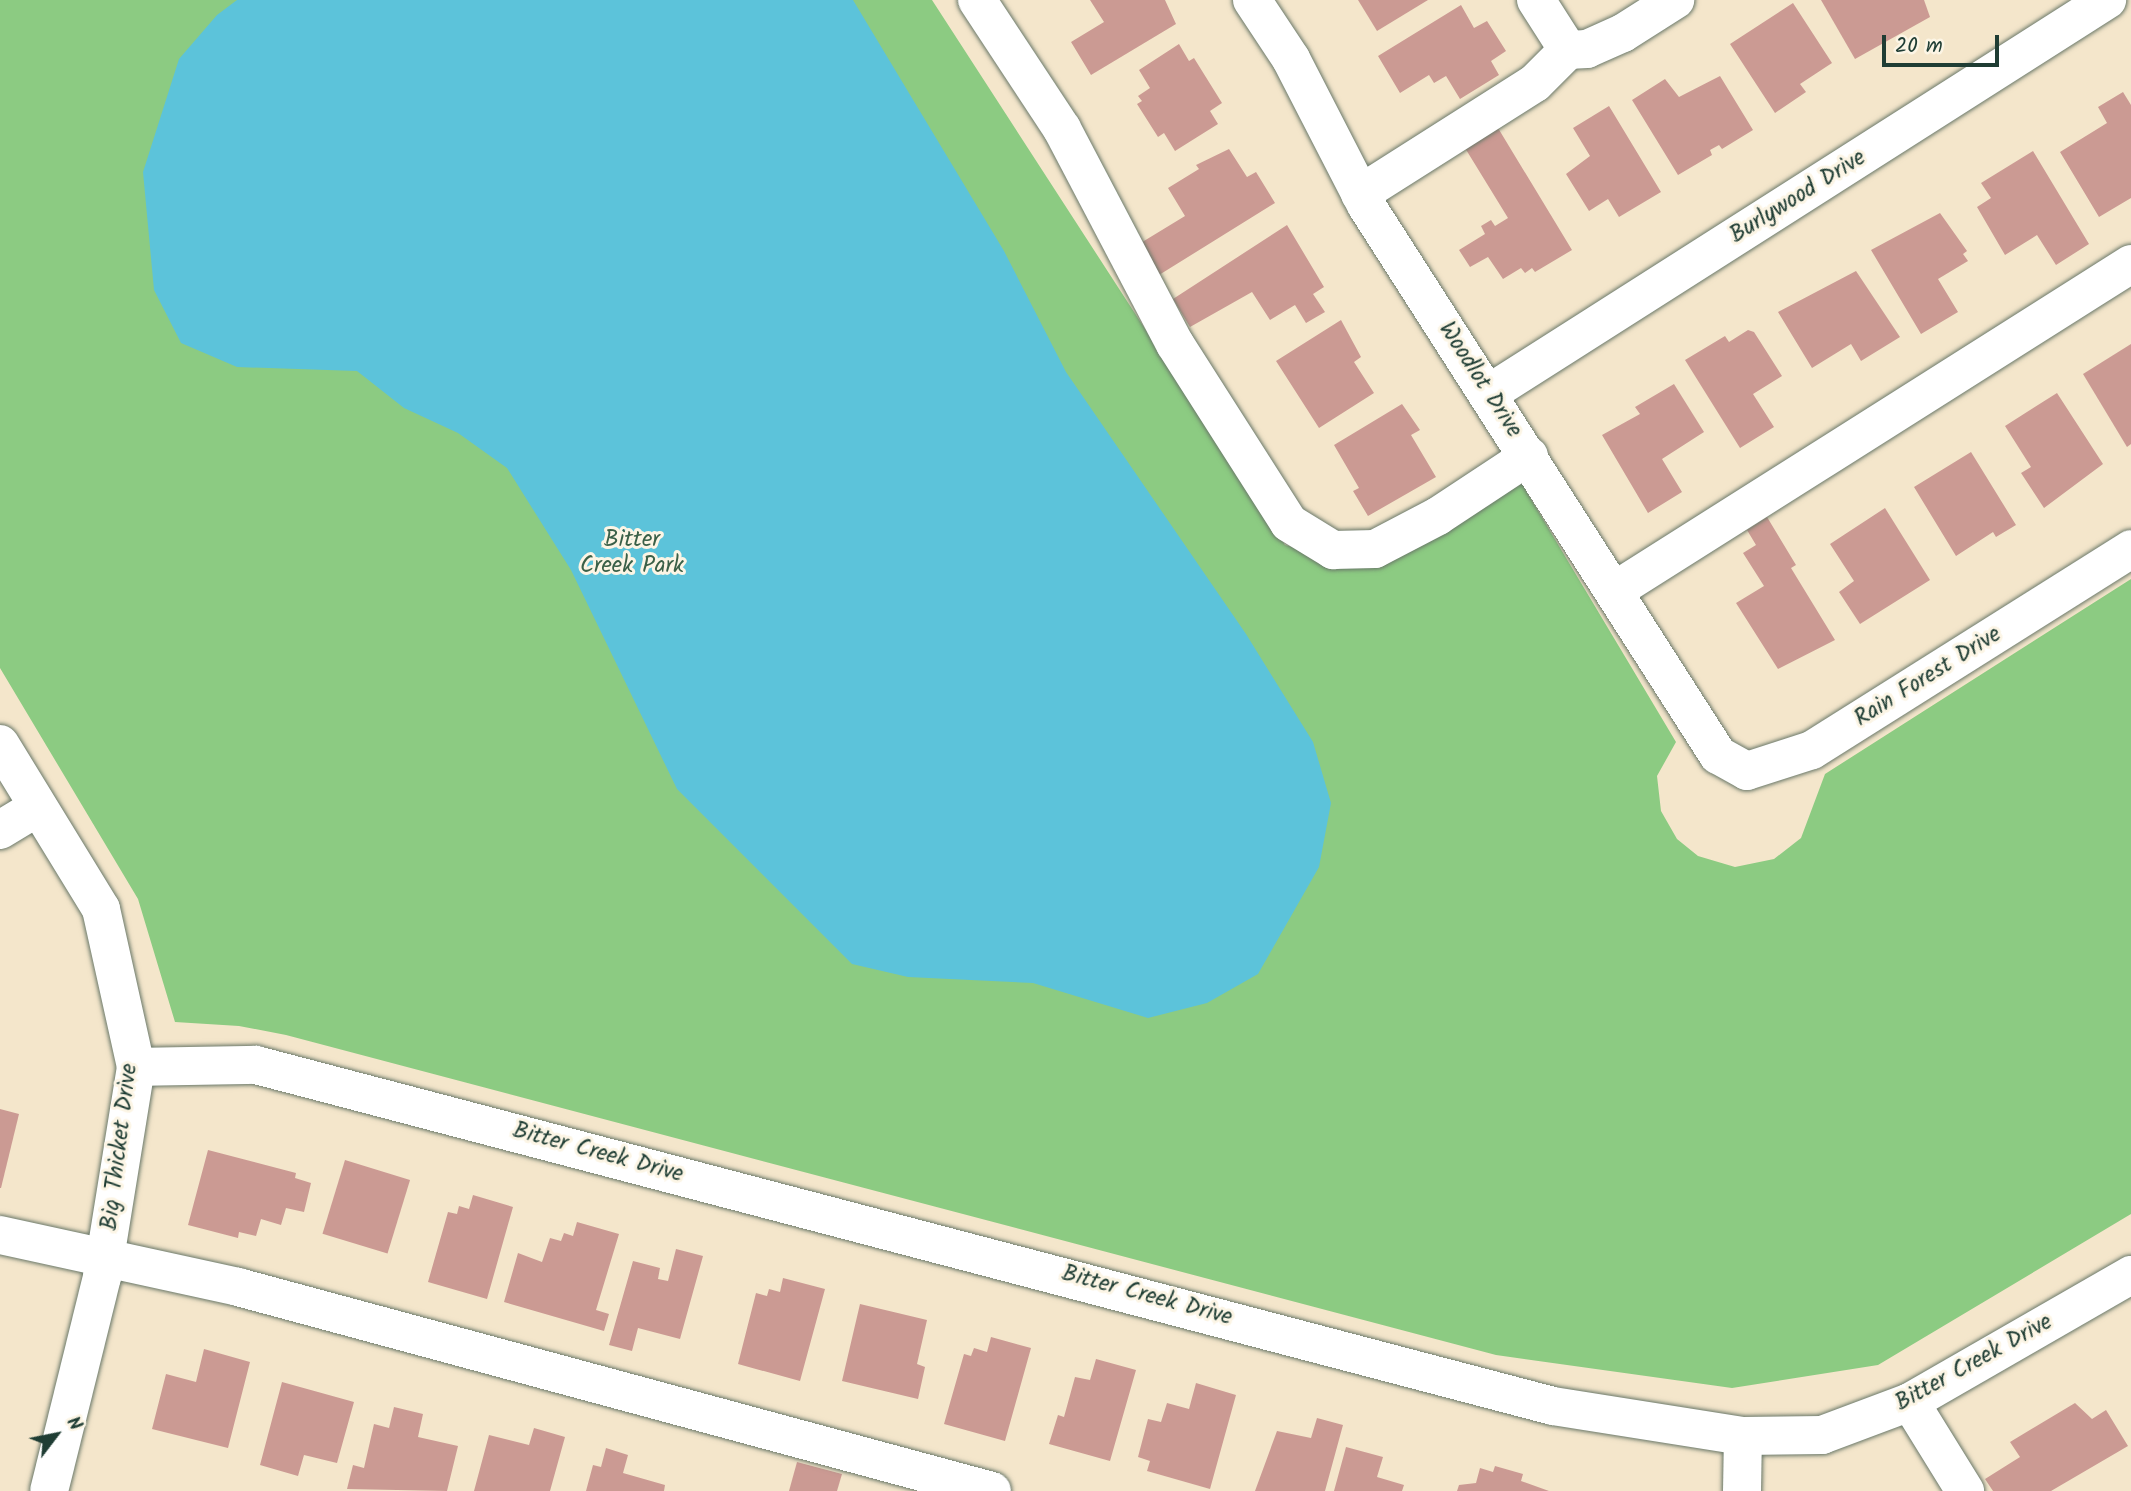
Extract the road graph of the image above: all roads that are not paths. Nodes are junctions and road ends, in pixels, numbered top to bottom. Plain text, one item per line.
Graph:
1 (977, 0) edge
2 (1252, 0) edge
3 (1536, 0) edge
4 (1675, 0) edge
5 (2107, 0) edge
6 (1568, 50) junction
7 (1360, 194) junction
8 (2131, 264) edge
9 (1488, 394) junction
10 (1529, 456) junction
11 (2131, 549) edge
12 (1614, 591) junction
13 (0, 744) edge
14 (1718, 755) joint
15 (38, 807) junction
16 (0, 830) edge
17 (136, 1067) junction
18 (0, 1235) edge
19 (105, 1261) junction
20 (2127, 1287) edge
21 (1910, 1402) junction
22 (1743, 1436) junction
23 (49, 1491) edge
24 (992, 1491) edge
25 (1742, 1491) edge
26 (1965, 1491) edge

1 - 10 street
2 - 7 street, Woodlot Drive
3 - 6 street
4 - 6 street
5 - 9 street, Burlywood Drive
6 - 7 street
7 - 9 street, Woodlot Drive
8 - 12 street
9 - 10 street, Woodlot Drive
10 - 12 street, Woodlot Drive
11 - 14 street, Rain Forest Drive
12 - 14 street, Woodlot Drive
13 - 15 street, Big Thicket Drive
15 - 16 street
15 - 17 street, Big Thicket Drive
17 - 19 street, Big Thicket Drive
17 - 22 street, Bitter Creek Drive
18 - 19 street
19 - 23 street, Big Thicket Drive
19 - 24 street
20 - 21 street, Bitter Creek Drive
21 - 22 street, Bitter Creek Drive
21 - 26 street
22 - 25 street

